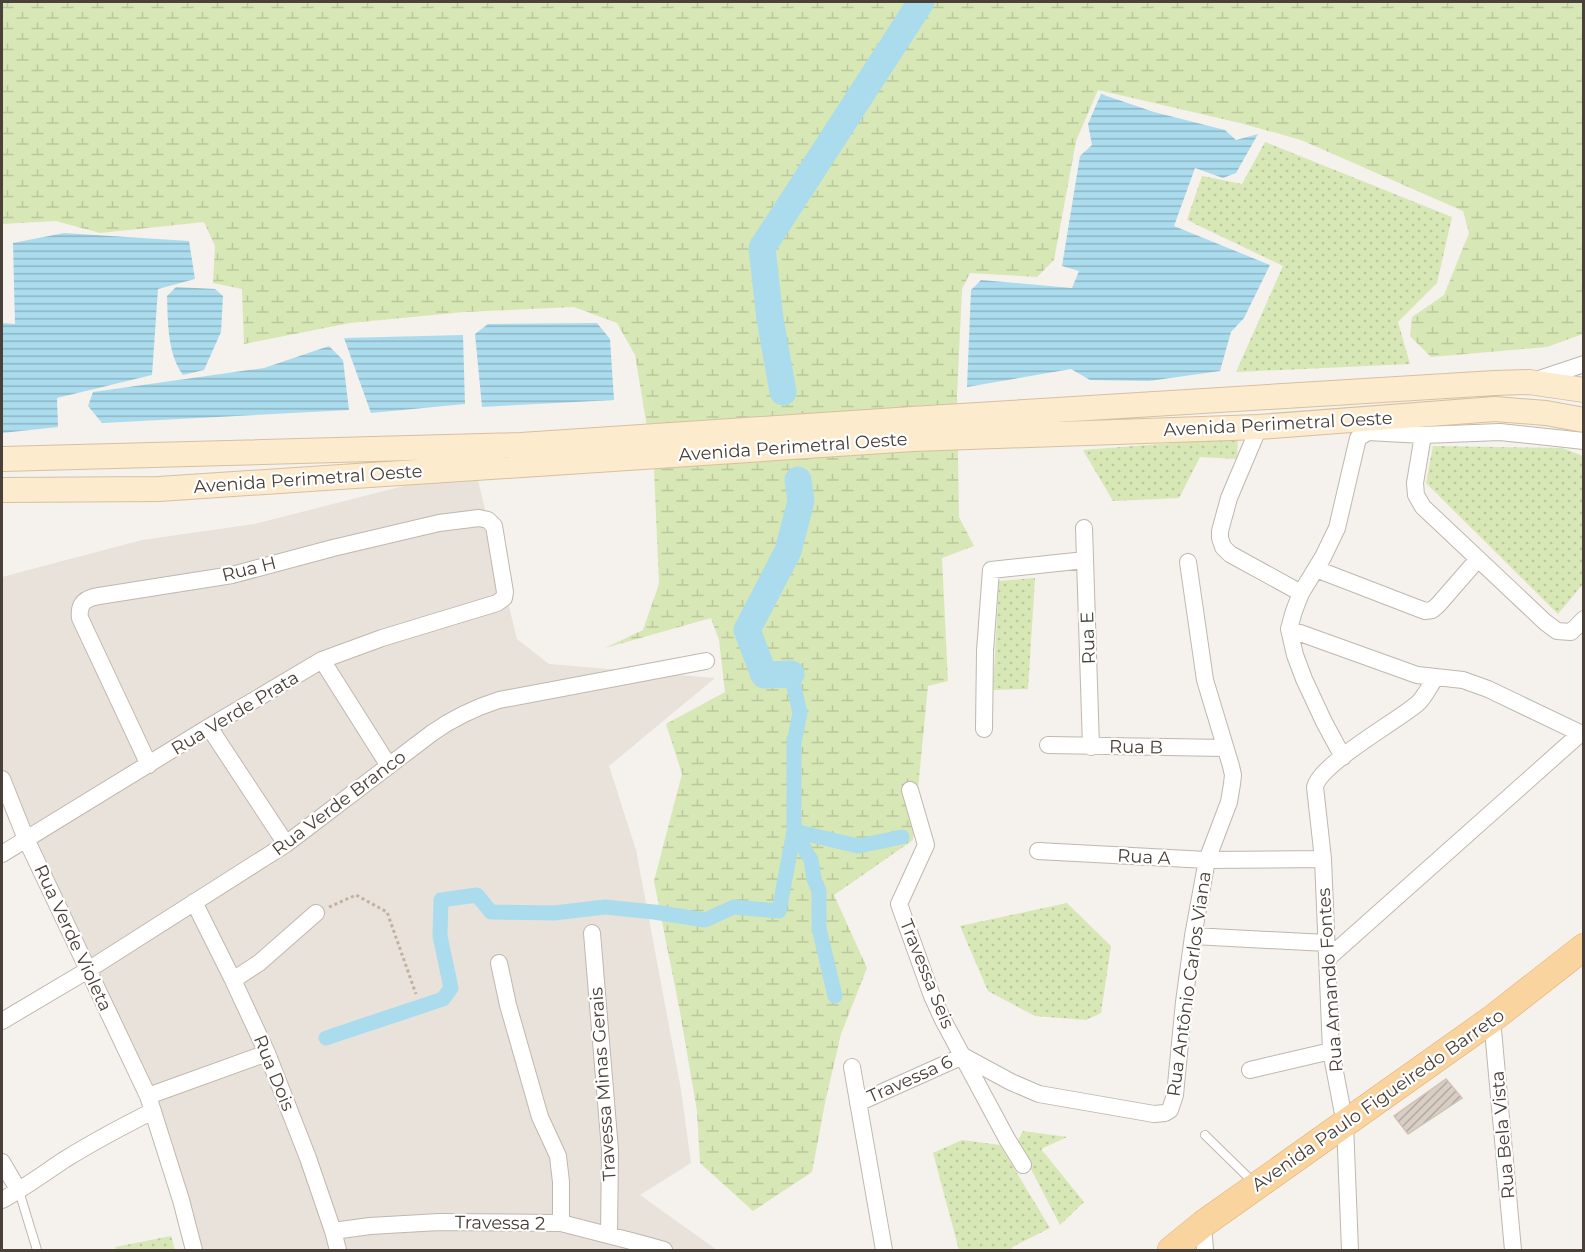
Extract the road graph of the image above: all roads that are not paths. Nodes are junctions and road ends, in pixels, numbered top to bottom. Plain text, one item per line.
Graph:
1 (1584, 364) edge
2 (1529, 382) junction
3 (1584, 390) edge
4 (1584, 420) edge
5 (1259, 427) junction
6 (1423, 435) junction
7 (1584, 441) edge
8 (2, 459) edge
9 (2, 489) edge
10 (1084, 528) dead end
11 (1478, 559) junction
12 (1085, 560) junction
13 (1188, 561) dead end
14 (1316, 569) junction
15 (1301, 593) junction
16 (484, 608) joint
17 (1582, 624) edge
18 (1290, 629) junction
19 (322, 660) junction
20 (706, 660) dead end
21 (1436, 677) junction
22 (209, 727) junction
23 (984, 729) dead end
24 (1582, 734) edge
25 (1048, 745) dead end
26 (1091, 747) junction
27 (1225, 748) junction
28 (1343, 757) junction
29 (149, 765) junction
30 (389, 766) junction
31 (2, 779) edge
32 (910, 790) dead end
33 (26, 839) junction
34 (286, 844) junction
35 (1038, 851) dead end
36 (2, 854) edge
37 (1323, 859) junction
38 (1207, 860) junction
39 (194, 902) junction
40 (316, 913) road end
41 (592, 933) dead end
42 (1193, 936) junction
43 (1584, 946) edge
44 (1326, 951) junction
45 (499, 963) dead end
46 (88, 970) junction
47 (233, 980) junction
48 (1492, 1019) junction
49 (2, 1021) edge
50 (1331, 1051) junction
51 (267, 1053) junction
52 (963, 1056) junction
53 (852, 1067) dead end
54 (1250, 1070) dead end
55 (151, 1103) junction
56 (858, 1103) junction
57 (1345, 1124) junction
58 (1205, 1135) dead end
59 (2, 1162) edge
60 (1023, 1165) dead end
61 (1257, 1186) junction
62 (19, 1191) junction
63 (2, 1200) edge
64 (561, 1223) junction
65 (1203, 1224) junction
66 (333, 1231) junction
67 (609, 1235) junction
68 (37, 1251) edge
69 (194, 1251) edge
70 (338, 1251) edge
71 (664, 1251) edge
72 (884, 1251) edge
73 (1171, 1251) edge
74 (1205, 1251) edge
75 (1350, 1251) edge
76 (1513, 1251) edge

1 - 2 street
2 - 3 main road, Avenida Perimetral Oeste
2 - 8 main road, Avenida Perimetral Oeste
4 - 5 main road, Avenida Perimetral Oeste
5 - 9 main road, Avenida Perimetral Oeste
5 - 15 street
6 - 7 street
6 - 11 street
6 - 14 street
10 - 12 street, Rua E
11 - 14 street
11 - 17 street
12 - 23 street
12 - 26 street, Rua E
13 - 27 street, Rua Antônio Carlos Viana
14 - 15 street
15 - 18 street
16 - 19 street, Rua Verde Prata
16 - 29 street, Rua H
18 - 21 street
18 - 28 street
19 - 22 street, Rua Verde Prata
19 - 30 street
20 - 30 street, Rua Verde Branco
21 - 24 street
21 - 28 street
22 - 29 street, Rua Verde Prata
22 - 34 street
24 - 44 street
25 - 26 street, Rua B
26 - 27 street, Rua B
27 - 38 street, Rua Antônio Carlos Viana
28 - 37 street, Rua Amando Fontes
29 - 33 street, Rua Verde Prata
30 - 34 street, Rua Verde Branco
31 - 33 street, Rua Verde Violeta
32 - 52 street, Travessa Seis
33 - 36 street, Rua Verde Prata
33 - 46 street, Rua Verde Violeta
34 - 39 street, Rua Verde Branco
35 - 38 street, Rua A
37 - 38 street, Rua A
37 - 44 street, Rua Amando Fontes
38 - 42 street, Rua Antônio Carlos Viana
39 - 46 street, Rua Verde Branco
39 - 47 street, Rua Dois
40 - 47 street
41 - 67 street, Travessa Minas Gerais
42 - 44 street
42 - 52 street, Rua Antônio Carlos Viana
43 - 48 main road, Avenida Paulo Figueiredo Barreto
44 - 50 street, Rua Amando Fontes
45 - 64 street
46 - 49 street, Rua Verde Branco
46 - 55 street, Rua Verde Violeta
47 - 51 street, Rua Dois
48 - 57 main road, Avenida Paulo Figueiredo Barreto
48 - 76 street, Rua Bela Vista
50 - 54 street
50 - 57 street, Rua Amando Fontes
51 - 55 street
51 - 66 street, Rua Dois
52 - 56 street, Travessa 6
52 - 60 street, Travessa Seis
53 - 56 street
55 - 62 street
55 - 69 street, Rua Verde Violeta
56 - 72 street
57 - 61 main road, Avenida Paulo Figueiredo Barreto
57 - 75 street, Rua Amando Fontes
58 - 61 lane
59 - 62 street
61 - 65 main road, Avenida Paulo Figueiredo Barreto
62 - 63 street
62 - 68 lane
64 - 66 street, Travessa 2
64 - 67 street, Travessa 2
65 - 73 main road, Avenida Paulo Figueiredo Barreto
65 - 74 street
66 - 70 street, Rua Dois
67 - 71 street, Travessa 2

